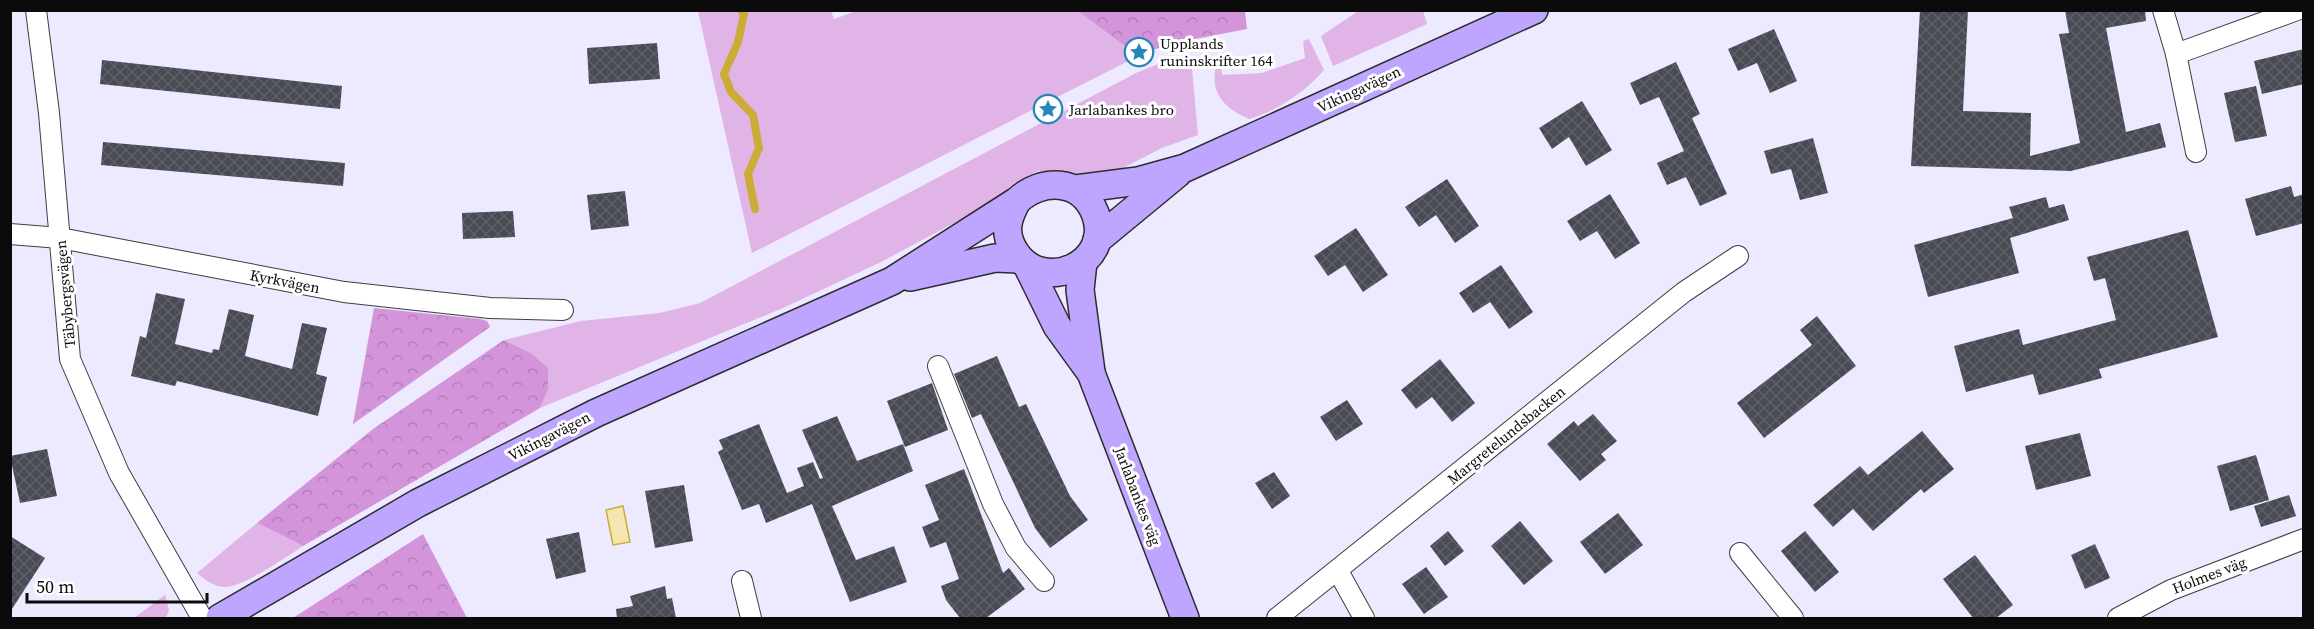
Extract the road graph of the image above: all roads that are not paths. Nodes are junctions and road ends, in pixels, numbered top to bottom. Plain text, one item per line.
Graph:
1 (36, 10) edge
2 (1534, 10) edge
3 (2163, 10) edge
4 (2297, 10) edge
5 (2176, 54) junction
6 (2196, 152) dead end
7 (1185, 168) junction
8 (1076, 189) junction
9 (1017, 201) junction
10 (10, 234) edge
11 (60, 238) junction
12 (1097, 240) junction
13 (1738, 256) dead end
14 (1023, 262) junction
15 (1083, 262) junction
16 (892, 281) junction
17 (563, 310) dead end
18 (938, 366) dead end
19 (1091, 373) junction
20 (2304, 539) edge
21 (1740, 553) dead end
22 (1338, 571) junction
23 (1044, 581) dead end
24 (742, 582) dead end
25 (202, 618) edge
26 (220, 618) edge
27 (751, 618) edge
28 (1185, 618) edge
29 (1277, 618) edge
30 (1364, 618) edge
31 (1793, 618) edge
32 (2118, 618) edge

1 - 11 street, Täbybergsvägen
2 - 7 main road, Vikingavägen
3 - 5 street
4 - 5 street
5 - 6 street
7 - 8 main road, Vikingavägen
7 - 12 main road, Vikingavägen
8 - 9 main road, Vikingavägen
8 - 12 main road
9 - 14 main road
9 - 16 main road, Vikingavägen
10 - 11 street, Kyrkvägen
11 - 17 street, Kyrkvägen
11 - 25 street, Täbybergsvägen
12 - 15 main road, Vikingavägen
13 - 22 street, Margretelundsbacken
14 - 15 main road, Vikingavägen
14 - 16 main road, Vikingavägen
14 - 19 main road, Jarlabankes väg
15 - 19 main road, Jarlabankes väg
16 - 26 main road, Vikingavägen
18 - 23 street
19 - 28 main road, Jarlabankes väg
20 - 32 street, Holmes väg
21 - 31 street
22 - 29 street, Margretelundsbacken
22 - 30 street
24 - 27 street

